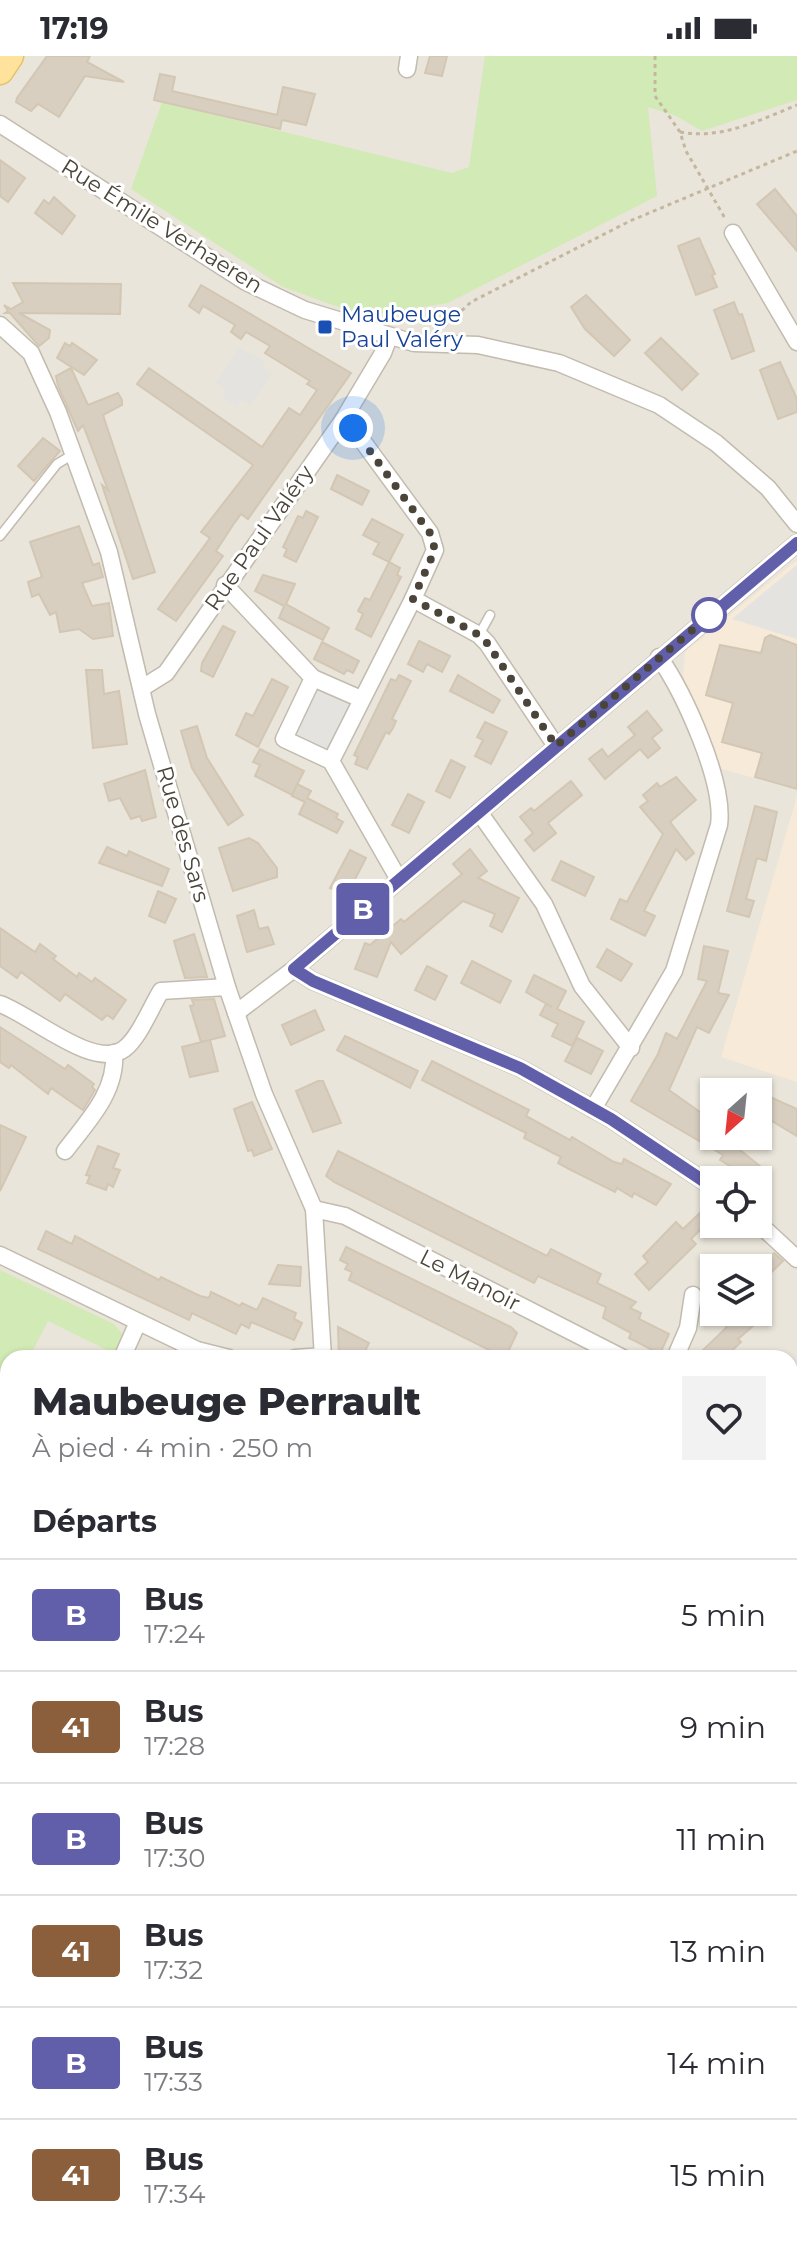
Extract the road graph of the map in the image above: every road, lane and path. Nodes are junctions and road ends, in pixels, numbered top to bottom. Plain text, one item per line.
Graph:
1 (10, 56) edge
2 (655, 56) edge
3 (0, 71) edge
4 (797, 105) edge
5 (0, 124) edge
6 (680, 132) junction
7 (797, 151) edge
8 (710, 187) junction
9 (733, 233) joint
10 (0, 325) edge
11 (389, 337) junction
12 (797, 342) edge
13 (432, 344) junction
14 (343, 420) junction
15 (72, 455) junction
16 (797, 524) edge
17 (0, 536) edge
18 (797, 543) edge
19 (225, 585) junction
20 (413, 599) junction
21 (490, 615) dead end
22 (479, 635) junction
23 (659, 657) junction
24 (313, 678) junction
25 (142, 688) junction
26 (361, 699) junction
27 (556, 746) junction
28 (331, 761) junction
29 (479, 812) junction
30 (398, 878) junction
31 (294, 969) junction
32 (227, 987) junction
33 (0, 1004) edge
34 (236, 1013) junction
35 (631, 1048) junction
36 (114, 1053) junction
37 (593, 1109) junction
38 (65, 1151) dead end
39 (700, 1179) edge
40 (314, 1209) junction
41 (772, 1236) edge
42 (0, 1255) edge
43 (797, 1259) edge
44 (693, 1295) dead end
45 (138, 1322) junction
46 (126, 1350) edge
47 (197, 1350) edge
48 (323, 1350) edge
49 (607, 1350) edge
50 (678, 1350) edge

1 - 3 main road
2 - 6 path
4 - 6 path
5 - 11 street, Rue Émile Verhaeren
6 - 8 path
7 - 8 path
8 - 9 path
8 - 13 path
9 - 12 street
10 - 15 street, Rue des Sars
11 - 13 street, Rue Émile Verhaeren
11 - 14 street, Rue Paul Valéry
13 - 16 street, Rue Émile Verhaeren
14 - 19 street, Rue Paul Valéry
14 - 20 street
15 - 17 lane
15 - 25 street, Rue des Sars
18 - 23 street
19 - 24 street
19 - 25 street, Rue Paul Valéry
20 - 22 street
20 - 26 street
21 - 22 lane
22 - 27 street
23 - 27 street
23 - 35 street
24 - 26 street
24 - 28 street
25 - 32 street, Rue des Sars
26 - 28 street
27 - 29 street
28 - 30 street
29 - 30 street
29 - 35 street
30 - 31 street
31 - 34 street
31 - 37 street
32 - 34 street, Rue des Sars
32 - 36 street
33 - 36 street
34 - 40 street, Rue des Sars
35 - 37 street
36 - 38 street
37 - 39 street
40 - 48 street, Rue des Sars
40 - 49 street, Le Manoir
41 - 43 street
42 - 45 street
44 - 50 street
45 - 46 street
45 - 47 street

